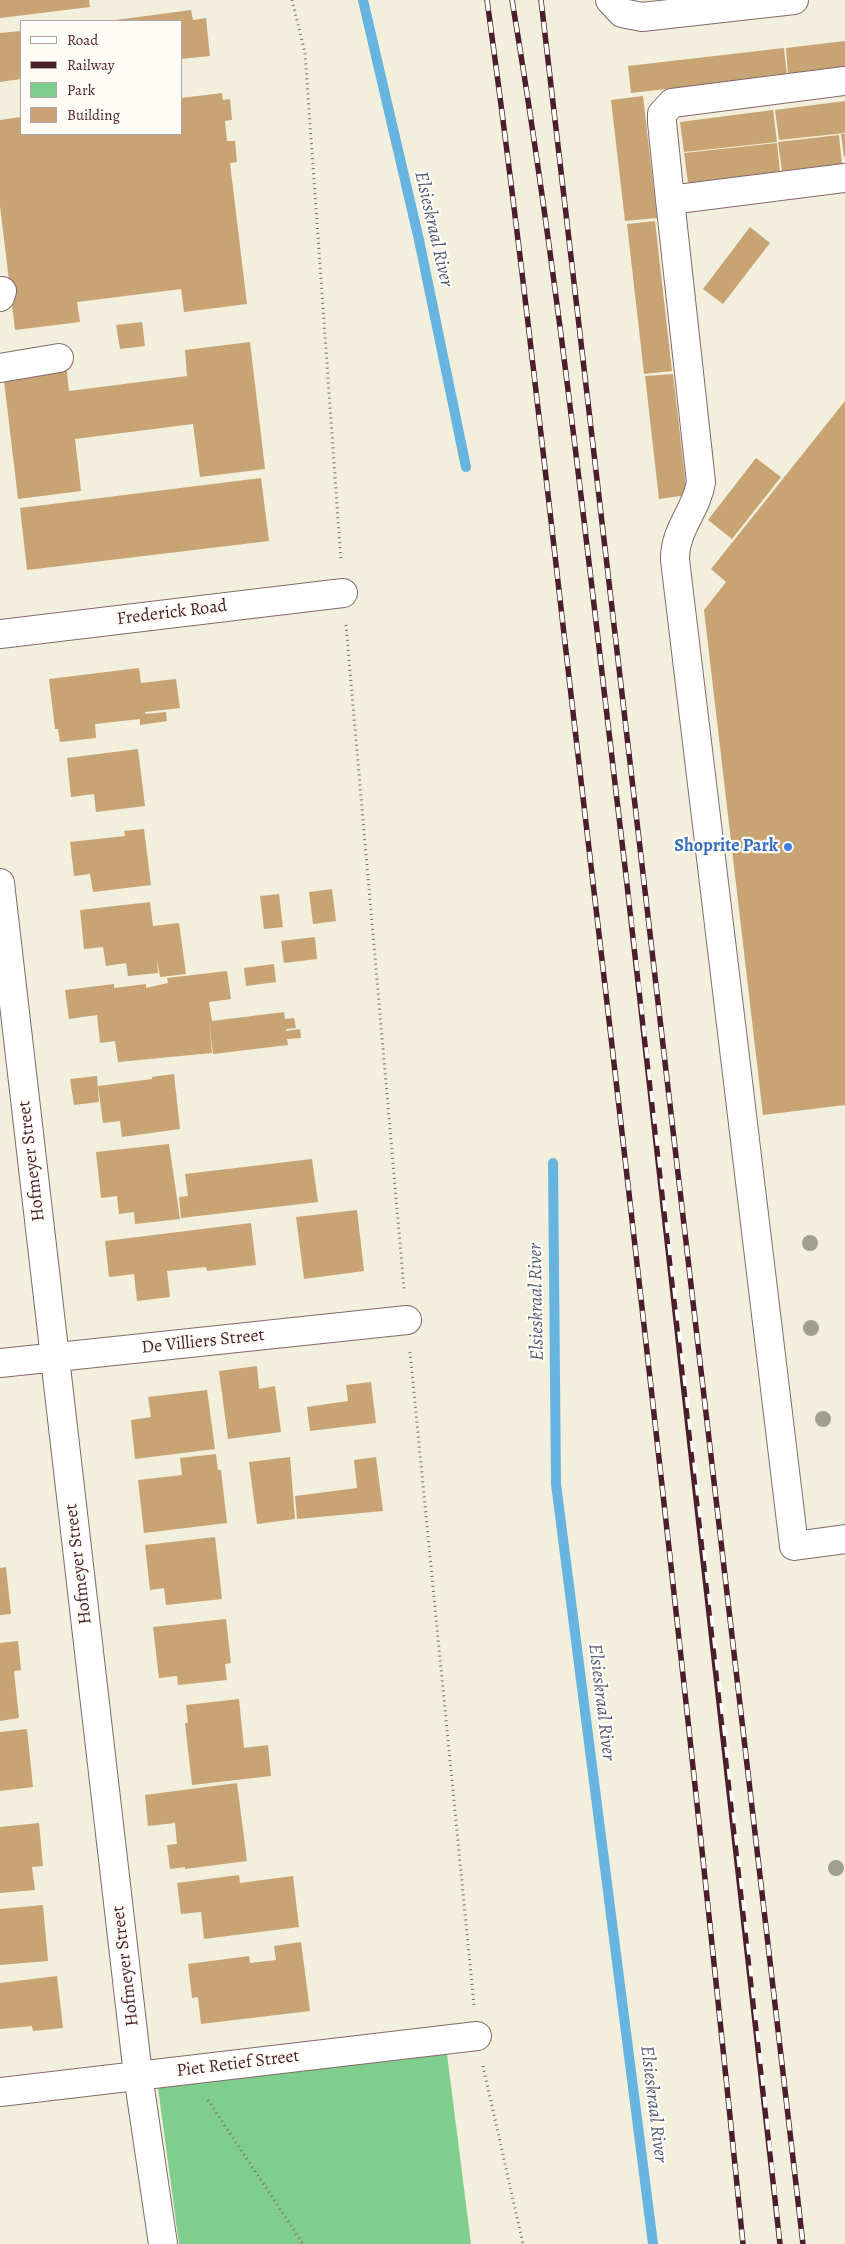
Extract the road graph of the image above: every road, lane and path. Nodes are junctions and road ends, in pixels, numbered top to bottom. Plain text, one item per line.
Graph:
1 (292, 0) edge
2 (610, 0) edge
3 (794, 0) edge
4 (845, 81) edge
5 (845, 178) edge
6 (670, 200) junction
7 (59, 358) dead end
8 (0, 368) edge
9 (343, 592) junction
10 (0, 634) edge
11 (0, 883) edge
12 (407, 1320) junction
13 (55, 1357) junction
14 (0, 1363) edge
15 (845, 1539) edge
16 (477, 2036) junction
17 (188, 2070) junction
18 (138, 2075) junction
19 (0, 2092) edge
20 (163, 2244) edge
21 (303, 2244) edge
22 (523, 2244) edge

1 - 9 path
2 - 3 street
4 - 6 street
5 - 6 street
6 - 15 street
7 - 8 street
9 - 10 street, Frederick Road
9 - 12 path
11 - 13 street, Hofmeyer Street
12 - 13 street, De Villiers Street
12 - 16 path
13 - 14 street, De Villiers Street
13 - 18 street, Hofmeyer Street
16 - 17 street, Piet Retief Street
16 - 22 path
17 - 18 street, Piet Retief Street
17 - 21 path
18 - 19 street, Piet Retief Street
18 - 20 street, Hofmeyer Street

